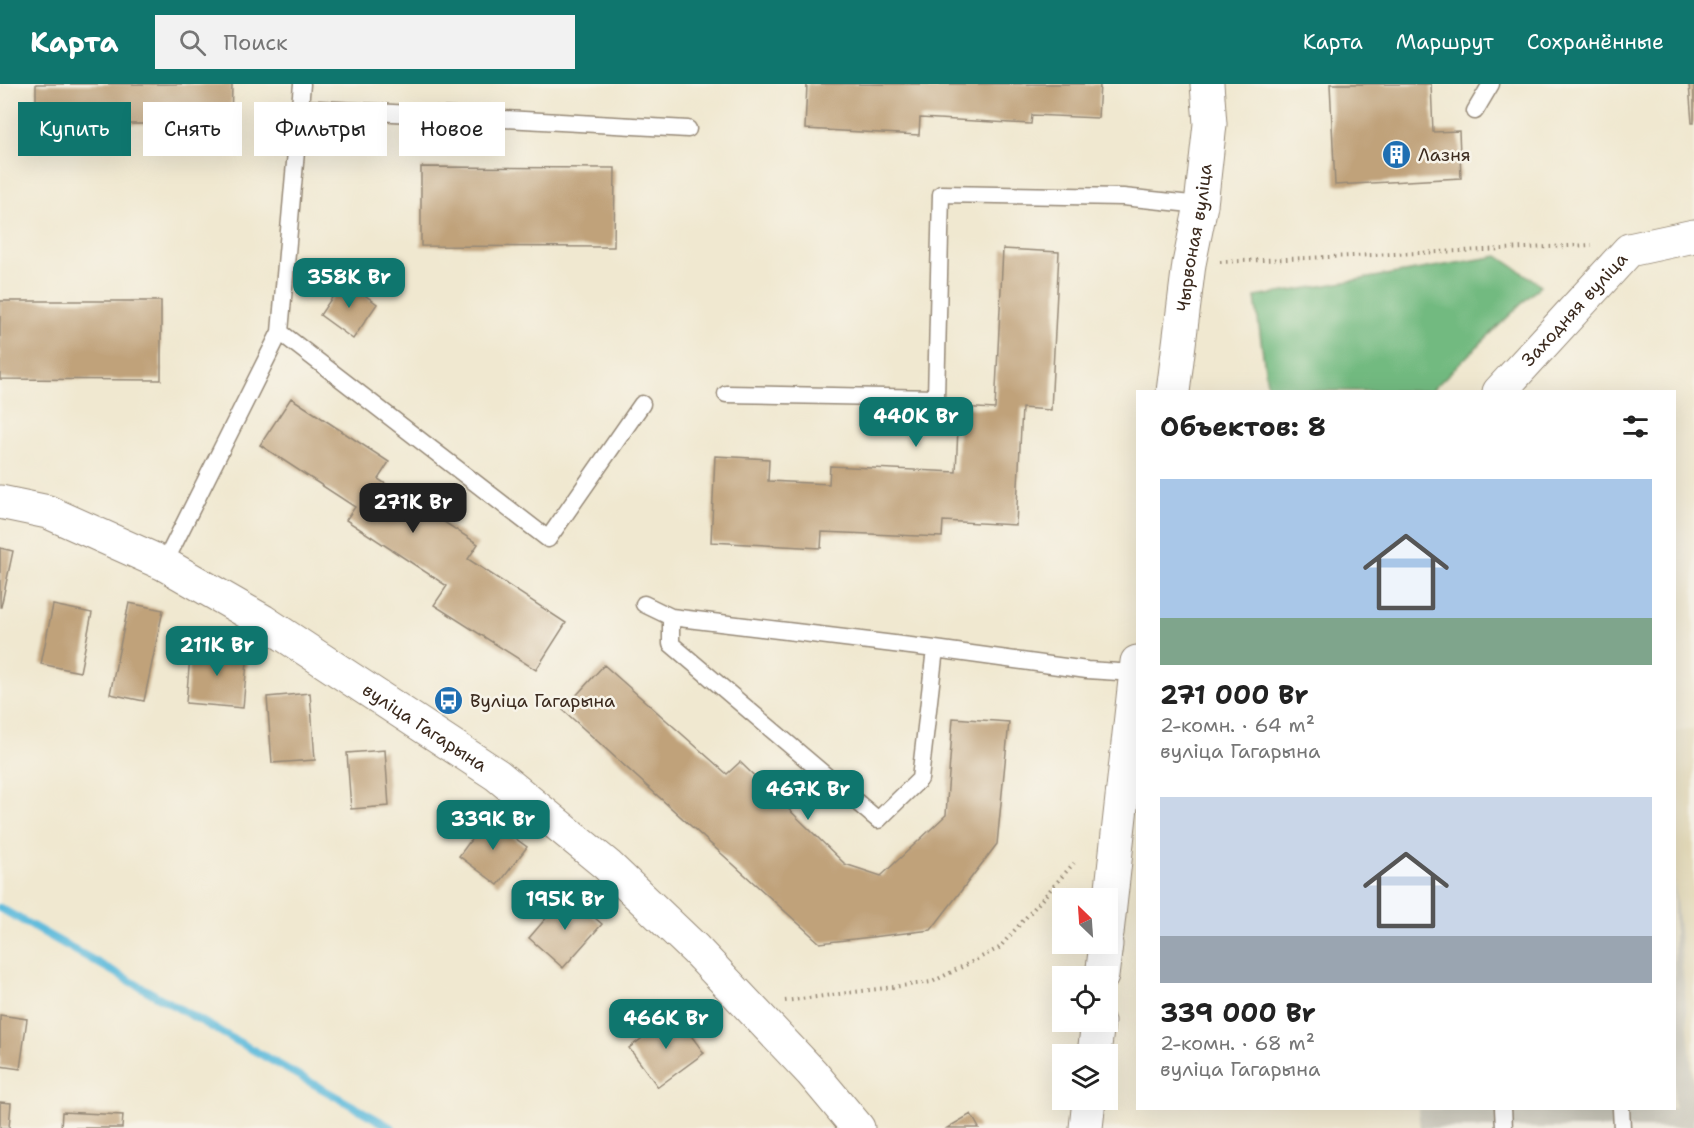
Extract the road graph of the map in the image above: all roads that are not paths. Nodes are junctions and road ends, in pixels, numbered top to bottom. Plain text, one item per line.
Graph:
1 (302, 84) edge
2 (1207, 84) edge
3 (1491, 84) edge
4 (301, 102) edge
5 (1475, 111) dead end
6 (387, 113) edge
7 (688, 129) dead end
8 (296, 156) edge
9 (1201, 205) junction
10 (1694, 236) edge
11 (280, 332) junction
12 (1173, 390) edge
13 (1502, 390) edge
14 (726, 394) dead end
15 (642, 404) dead end
16 (0, 502) edge
17 (164, 564) junction
18 (644, 604) dead end
19 (671, 618) junction
20 (935, 649) junction
21 (1136, 667) edge
22 (1132, 742) edge
23 (1113, 888) edge
24 (1088, 1110) edge
25 (1503, 1110) edge
26 (1621, 1110) edge
27 (858, 1128) edge
28 (1086, 1128) edge
29 (1504, 1128) edge
30 (1622, 1128) edge

1 - 4 lane
2 - 9 street, Чырвоная вуліца
3 - 5 lane
6 - 7 lane
8 - 11 lane
9 - 12 street, Чырвоная вуліца
9 - 14 lane
10 - 13 street, Заходняя вуліца
11 - 15 lane
11 - 17 lane
16 - 17 street, вуліца Гагарына
17 - 27 street, вуліца Гагарына
18 - 19 lane
19 - 20 lane
19 - 20 lane
20 - 21 lane
21 - 22 street
22 - 23 street
24 - 28 street
25 - 29 lane
26 - 30 lane

